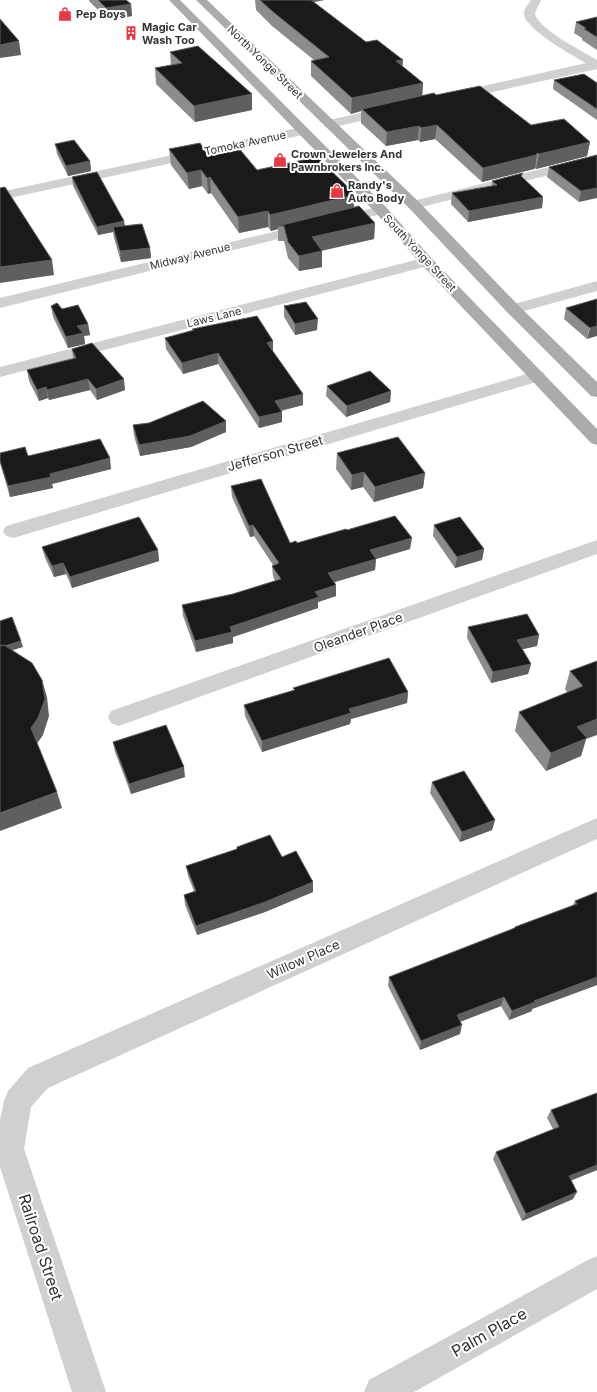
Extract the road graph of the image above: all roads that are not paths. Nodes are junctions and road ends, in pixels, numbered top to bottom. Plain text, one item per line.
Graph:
1 (174, 0) edge
2 (201, 0) edge
3 (536, 0) edge
4 (596, 64) edge
5 (443, 99) edge
6 (405, 107) edge
7 (330, 124) junction
8 (302, 131) junction
9 (597, 159) edge
10 (390, 183) junction
11 (0, 196) edge
12 (414, 205) junction
13 (381, 210) junction
14 (427, 262) junction
15 (597, 286) edge
16 (0, 303) edge
17 (513, 309) junction
18 (0, 372) edge
19 (537, 376) junction
20 (597, 392) edge
21 (597, 439) edge
22 (13, 531) dead end
23 (597, 547) edge
24 (120, 717) dead end
25 (597, 828) edge
26 (18, 1101) joint
27 (597, 1272) edge
28 (89, 1392) edge
29 (381, 1392) edge

1 - 8 main road, South Yonge Street
2 - 7 main road, North Yonge Street
3 - 4 street
4 - 5 street
6 - 7 street
7 - 10 main road
8 - 10 main road
8 - 11 street, Tomoka Avenue
8 - 13 main road, South Yonge Street
9 - 12 street
10 - 12 main road
12 - 17 main road
13 - 14 main road, South Yonge Street
13 - 16 street, Midway Avenue
14 - 18 street, Laws Lane
14 - 19 main road, South Yonge Street
15 - 17 street
17 - 20 main road
19 - 21 main road, South Yonge Street
19 - 22 street, Jefferson Street
23 - 24 street, Oleander Place
25 - 26 street, Willow Place
26 - 28 street, Railroad Street
27 - 29 street, Palm Place

